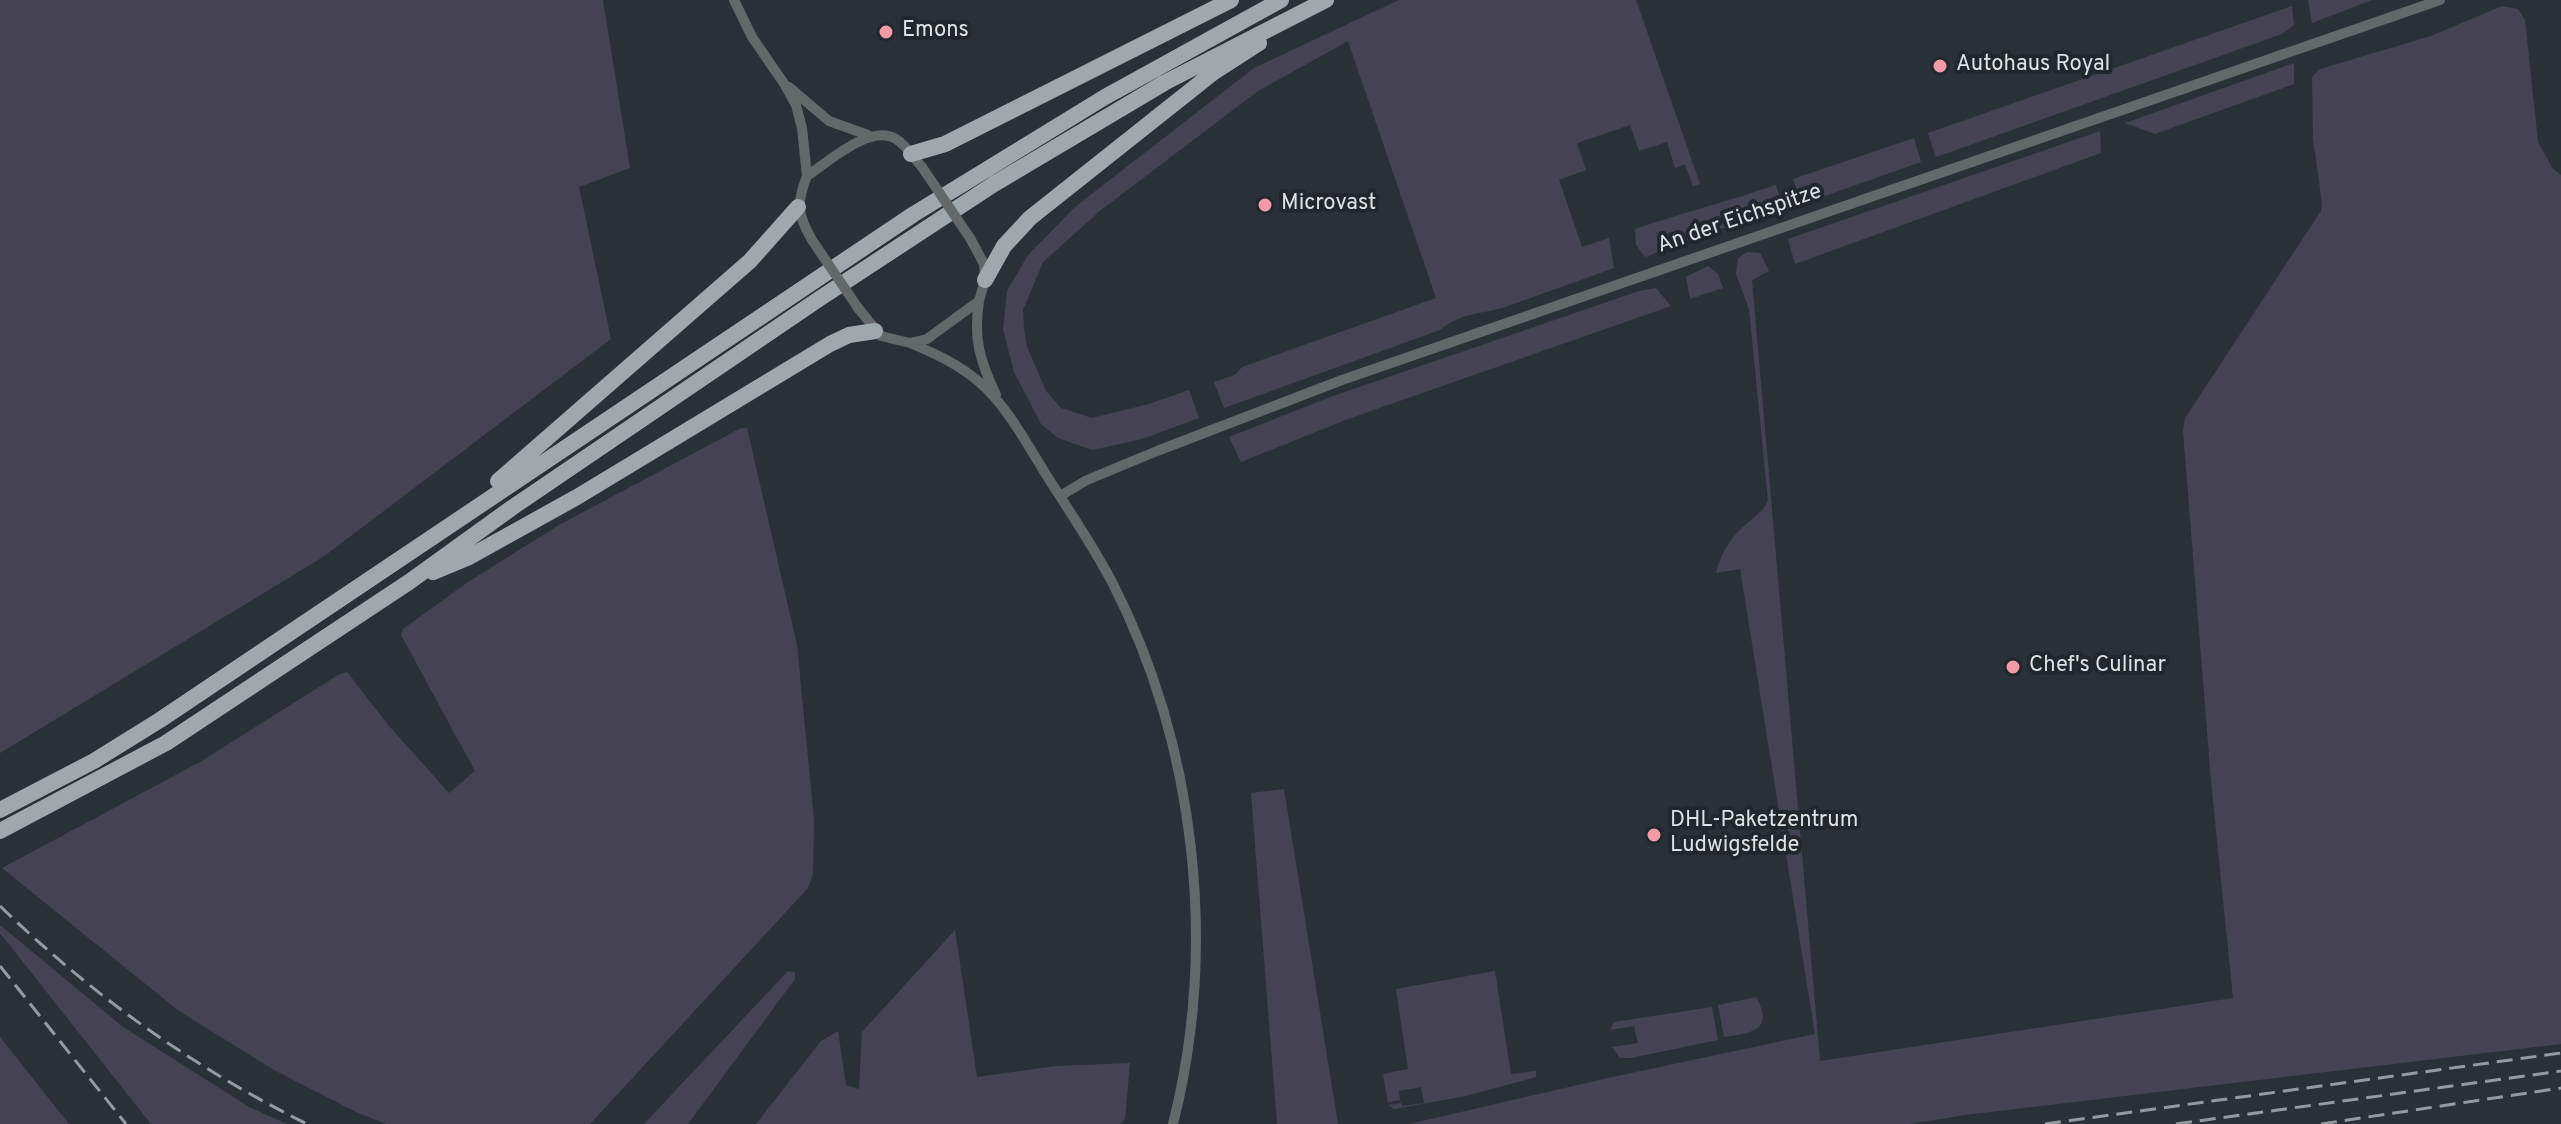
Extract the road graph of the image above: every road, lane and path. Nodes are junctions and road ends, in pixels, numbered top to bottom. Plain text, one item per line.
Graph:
1 (734, 0) edge
2 (1231, 0) edge
3 (1281, 0) edge
4 (1327, 0) edge
5 (2440, 0) edge
6 (785, 85) junction
7 (868, 135) junction
8 (911, 154) junction
9 (807, 176) junction
10 (798, 207) junction
11 (985, 280) junction
12 (979, 301) junction
13 (875, 331) junction
14 (910, 343) junction
15 (1002, 408) junction
16 (1060, 496) junction
17 (428, 540) junction
18 (409, 582) junction
19 (0, 810) edge
20 (0, 831) edge
21 (1173, 1124) edge

1 - 6 street
2 - 8 highway
3 - 17 highway
4 - 11 highway
4 - 18 highway
5 - 16 street, An der Eichspitze
6 - 7 street
6 - 9 street
7 - 8 street
7 - 9 street
8 - 11 street, bridge
9 - 10 street
10 - 13 street, bridge
10 - 17 highway
11 - 12 street
12 - 14 street
12 - 15 street
13 - 14 street
13 - 18 highway
14 - 15 street
15 - 16 street
16 - 21 street
17 - 19 highway
18 - 20 highway

